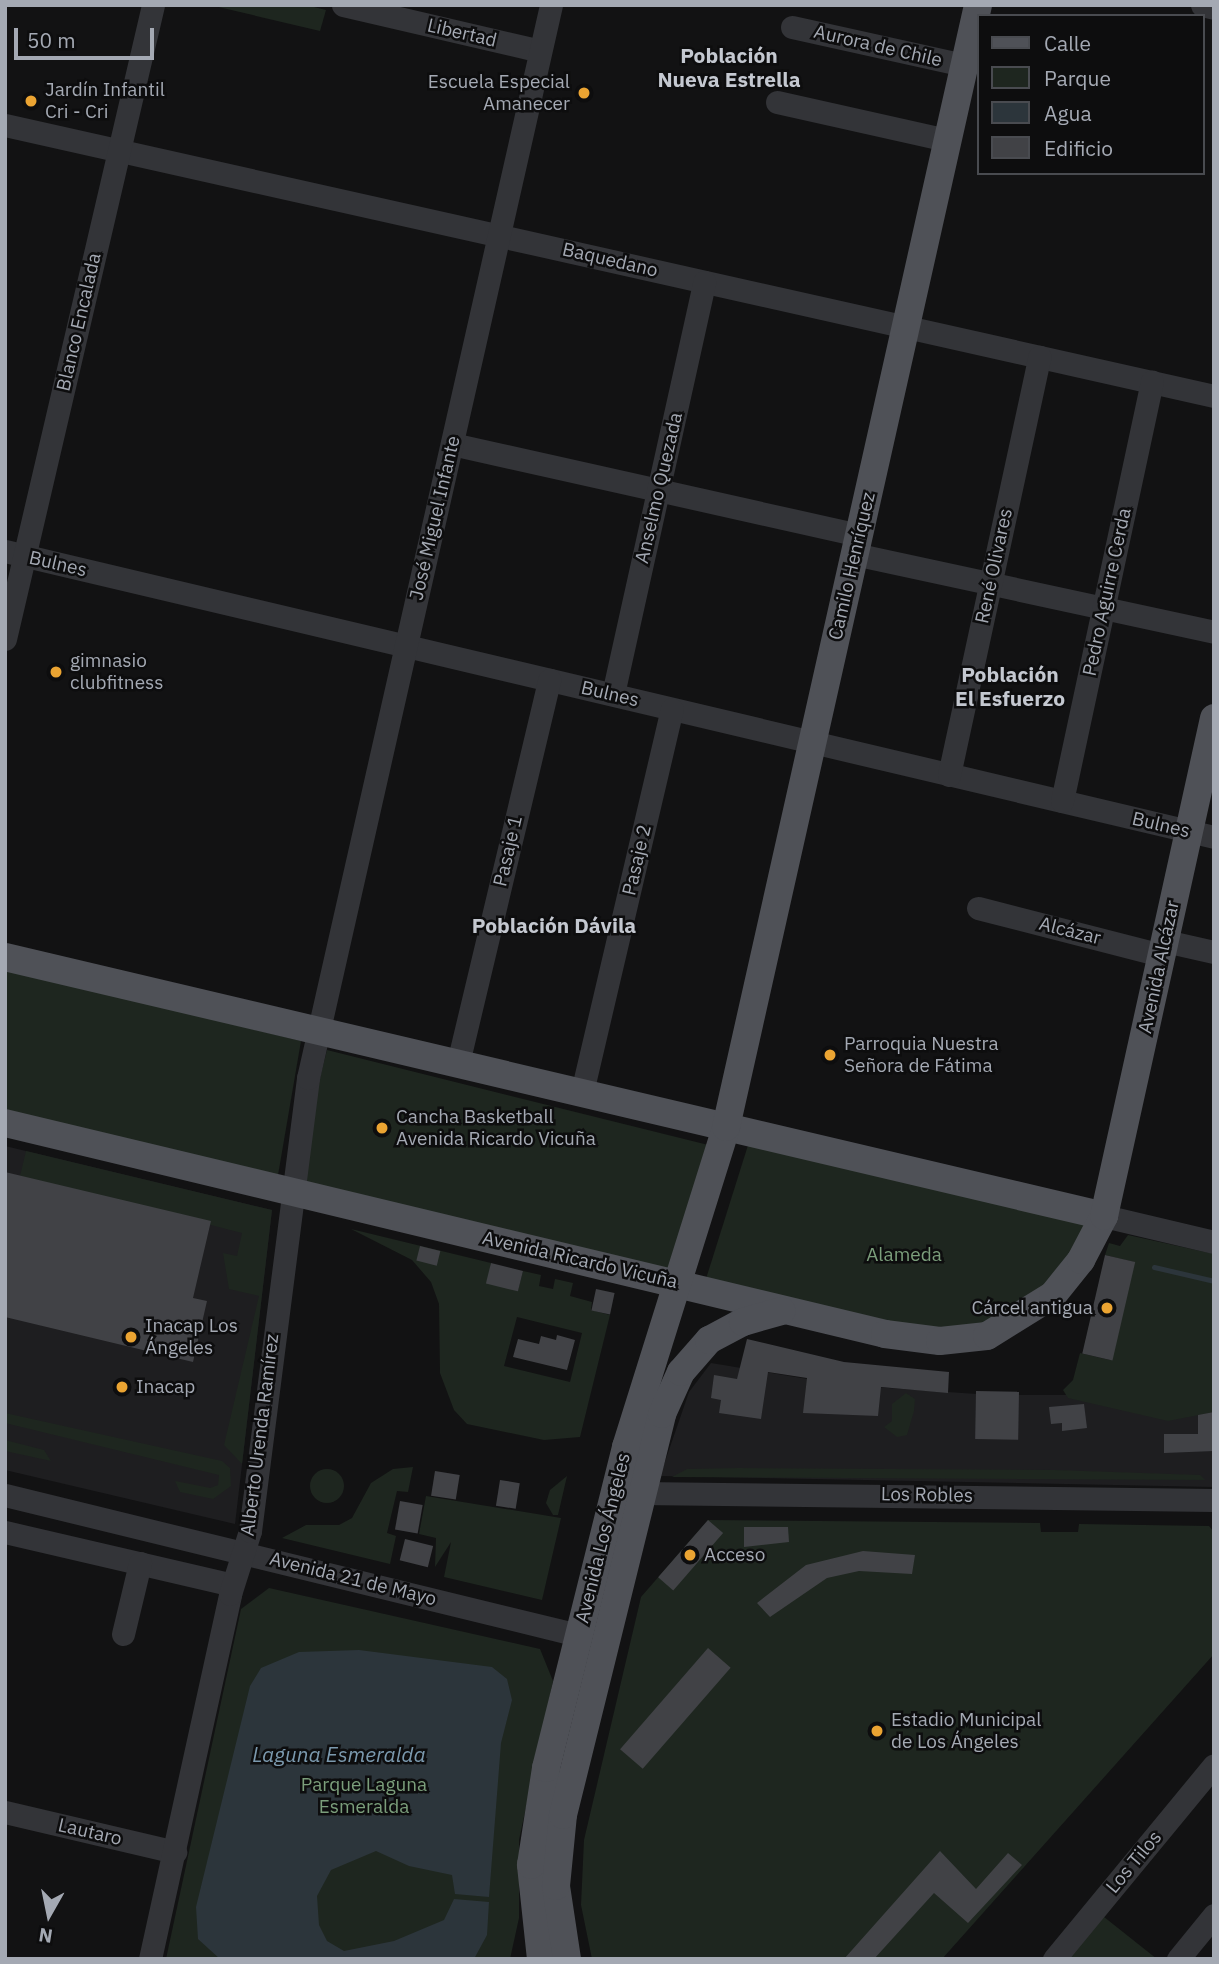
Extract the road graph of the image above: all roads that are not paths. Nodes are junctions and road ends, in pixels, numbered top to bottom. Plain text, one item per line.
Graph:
1 (153, 5) edge
2 (343, 5) edge
3 (551, 5) edge
4 (978, 5) edge
5 (1202, 5) edge
6 (1214, 8) edge
7 (792, 27) dead end
8 (540, 51) junction
9 (964, 65) junction
10 (777, 102) dead end
11 (5, 125) edge
12 (947, 140) junction
13 (119, 150) junction
14 (498, 235) junction
15 (705, 282) junction
16 (906, 327) junction
17 (1039, 357) junction
18 (1152, 382) junction
19 (1214, 396) edge
20 (452, 444) junction
21 (658, 490) junction
22 (857, 544) junction
23 (15, 554) edge
24 (990, 583) junction
25 (1104, 608) junction
26 (1214, 632) edge
27 (5, 639) edge
28 (405, 646) junction
29 (549, 680) junction
30 (613, 694) junction
31 (672, 709) junction
32 (1214, 718) edge
33 (812, 743) junction
34 (949, 775) junction
35 (1062, 802) junction
36 (1201, 834) edge
37 (978, 908) dead end
38 (1163, 948) junction
39 (1214, 952) edge
40 (5, 957) edge
41 (318, 1030) junction
42 (458, 1063) junction
43 (582, 1092) junction
44 (5, 1123) edge
45 (726, 1126) junction
46 (290, 1190) junction
47 (1104, 1216) junction
48 (1214, 1242) edge
49 (676, 1283) junction
50 (786, 1311) junction
51 (640, 1493) junction
52 (5, 1496) edge
53 (1214, 1500) edge
54 (5, 1532) edge
55 (177, 1536) junction
56 (243, 1552) junction
57 (140, 1563) junction
58 (169, 1570) junction
59 (232, 1585) junction
60 (123, 1634) dead end
61 (578, 1635) junction
62 (1214, 1765) edge
63 (5, 1812) edge
64 (175, 1852) junction
65 (1214, 1915) edge
66 (150, 1959) edge
67 (541, 1959) edge
68 (568, 1959) edge
69 (1054, 1959) edge
70 (1178, 1959) edge

1 - 13 street, Blanco Encalada
2 - 8 street, Libertad
3 - 8 street, José Miguel Infante
4 - 9 main road, Camilo Henríquez
5 - 6 street
7 - 9 street, Aurora de Chile
8 - 14 street, José Miguel Infante
9 - 12 main road, Camilo Henríquez
10 - 12 street
11 - 13 street, Baquedano
12 - 16 main road, Camilo Henríquez
13 - 14 street, Baquedano
13 - 23 street, Blanco Encalada
14 - 15 street, Baquedano
14 - 20 street, José Miguel Infante
15 - 16 street, Baquedano
15 - 21 street, Anselmo Quezada
16 - 17 street, Baquedano
16 - 22 main road, Camilo Henríquez
17 - 18 street, Baquedano
17 - 24 street, René Olivares
18 - 19 street, Baquedano
18 - 25 street, Pedro Aguirre Cerda
20 - 21 street
20 - 28 street, José Miguel Infante
21 - 22 street
21 - 30 street, Anselmo Quezada
22 - 24 street
22 - 33 main road, Camilo Henríquez
23 - 27 street, Blanco Encalada
23 - 28 street, Bulnes
24 - 25 street
24 - 34 street, René Olivares
25 - 26 street
25 - 35 street, Pedro Aguirre Cerda
28 - 29 street, Bulnes
28 - 41 street, José Miguel Infante
29 - 30 street, Bulnes
29 - 42 street, Pasaje 1
30 - 31 street, Bulnes
31 - 33 street, Bulnes
31 - 43 street, Pasaje 2
32 - 36 main road, Avenida Alcázar
33 - 34 street, Bulnes
33 - 45 main road, Camilo Henríquez
34 - 35 street, Bulnes
35 - 36 street, Bulnes
36 - 38 main road, Avenida Alcázar
37 - 38 street, Alcázar
38 - 39 street, Alcázar
38 - 47 main road, Avenida Alcázar
40 - 41 main road
41 - 42 main road
41 - 46 street, Alberto Urenda Ramírez
42 - 43 main road
43 - 45 main road
44 - 46 main road, Avenida Ricardo Vicuña
45 - 47 main road
45 - 49 main road, Avenida Los Ángeles
46 - 49 main road, Avenida Ricardo Vicuña
46 - 56 street, Alberto Urenda Ramírez
47 - 48 street
47 - 50 main road, Avenida Ricardo Vicuña
49 - 50 main road, Avenida Ricardo Vicuña
49 - 61 main road, Avenida Los Ángeles
50 - 51 main road, Avenida Los Ángeles
51 - 53 street, Los Robles
51 - 68 main road, Avenida Los Ángeles
52 - 55 street, Avenida 21 de Mayo
54 - 57 street
55 - 56 street, Avenida 21 de Mayo
55 - 58 street
56 - 59 street, Alberto Urenda Ramírez
56 - 61 street, Avenida 21 de Mayo
57 - 58 street
57 - 60 street
58 - 59 street
59 - 64 street, Alberto Urenda Ramírez
61 - 67 main road, Avenida Los Ángeles
62 - 69 street, Los Tilos
63 - 64 street, Lautaro
64 - 66 street, Alberto Urenda Ramírez
65 - 70 street

